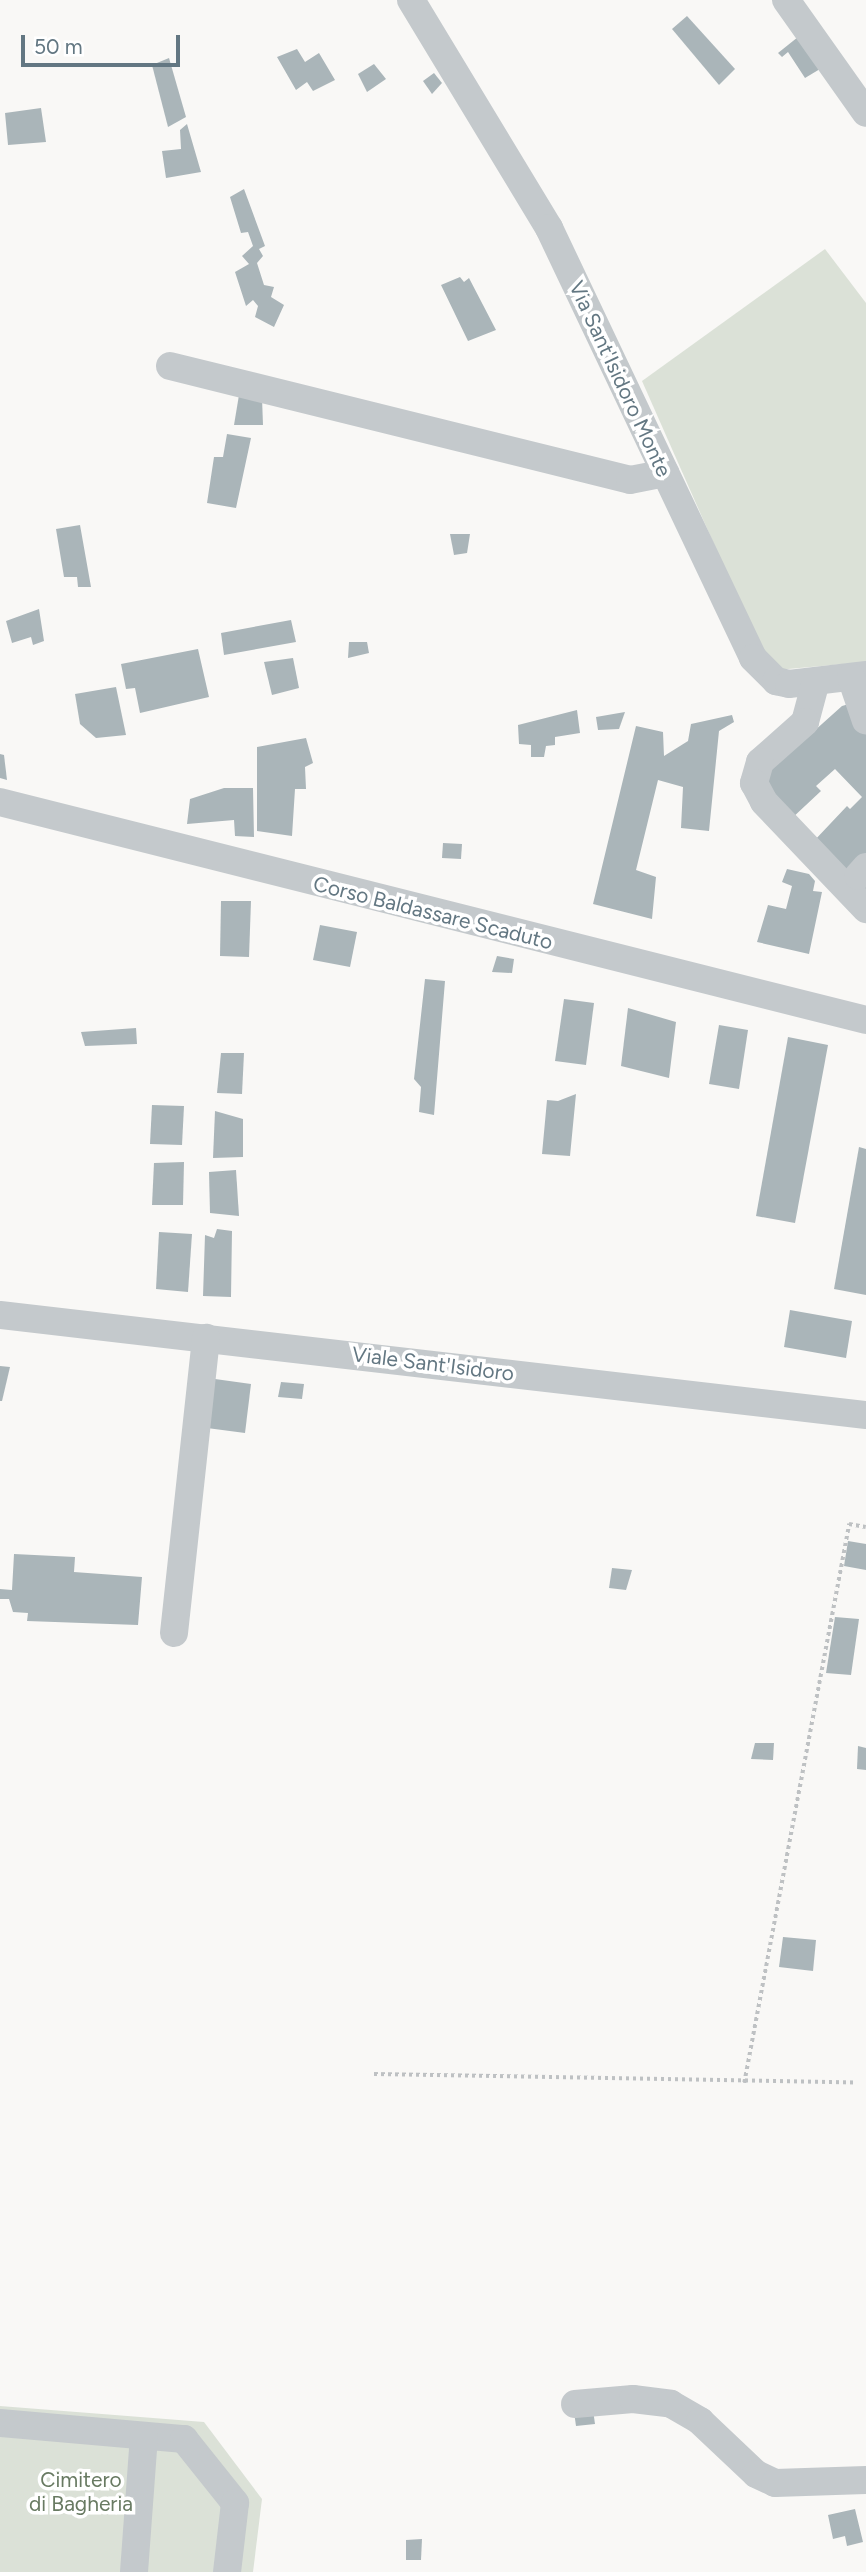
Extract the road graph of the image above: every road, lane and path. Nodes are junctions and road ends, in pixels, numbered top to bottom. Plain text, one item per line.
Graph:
1 (411, 0) edge
2 (786, 0) edge
3 (866, 113) edge
4 (170, 366) dead end
5 (665, 473) junction
6 (858, 676) edge
7 (816, 681) junction
8 (866, 721) edge
9 (0, 802) edge
10 (866, 909) edge
11 (866, 1020) edge
12 (0, 1315) edge
13 (206, 1338) junction
14 (866, 1415) edge
15 (866, 1527) edge
16 (174, 1633) dead end
17 (374, 2074) dead end
18 (856, 2082) dead end
19 (744, 2083) junction
20 (575, 2404) dead end
21 (0, 2423) edge
22 (144, 2435) junction
23 (866, 2480) edge
24 (134, 2572) edge
25 (227, 2572) edge

1 - 5 street, Via Sant'Isidoro Monte
2 - 3 street
4 - 5 street
5 - 7 street, Via Sant'Isidoro Monte
6 - 7 street, Via Sant'Isidoro Monte
6 - 8 street
7 - 10 street
9 - 11 street, Corso Baldassare Scaduto
12 - 13 street, Viale Sant'Isidoro
13 - 14 street, Viale Sant'Isidoro
13 - 16 street
15 - 19 path
17 - 19 path
18 - 19 path
20 - 23 street
21 - 22 street
22 - 24 street
22 - 25 street

